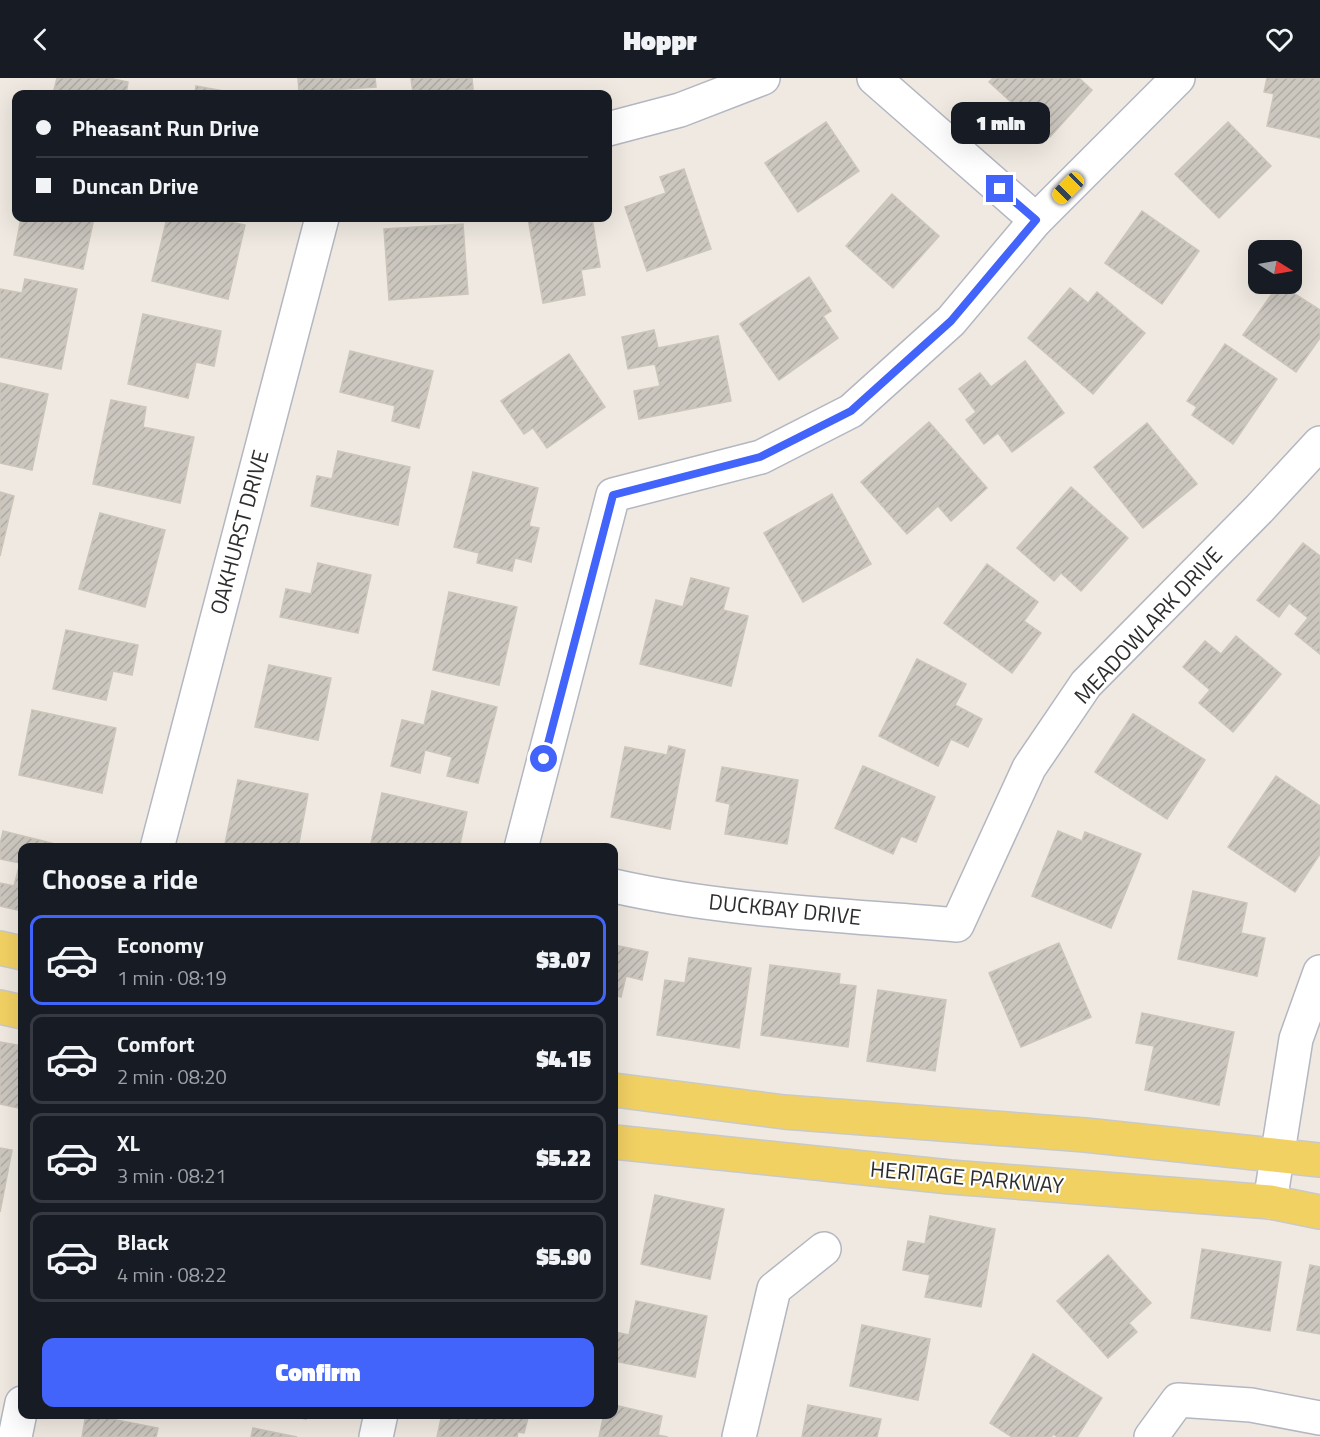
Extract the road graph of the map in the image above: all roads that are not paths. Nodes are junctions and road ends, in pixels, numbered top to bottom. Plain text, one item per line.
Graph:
1 (763, 78) edge
2 (874, 78) edge
3 (1178, 78) edge
4 (612, 128) edge
5 (1036, 220) junction
6 (321, 222) edge
7 (1320, 443) edge
8 (158, 843) edge
9 (522, 843) edge
10 (618, 887) edge
11 (957, 924) joint
12 (0, 948) edge
13 (18, 952) edge
14 (1320, 972) edge
15 (0, 1007) edge
16 (18, 1011) edge
17 (618, 1091) edge
18 (618, 1142) edge
19 (1277, 1154) junction
20 (1320, 1160) edge
21 (1270, 1202) junction
22 (1320, 1212) edge
23 (824, 1249) dead end
24 (1320, 1418) edge
25 (19, 1419) edge
26 (380, 1419) edge
27 (15, 1437) edge
28 (376, 1437) edge
29 (739, 1437) edge
30 (1151, 1437) edge

1 - 4 street
2 - 5 street
3 - 5 street
5 - 9 street
6 - 8 street, OAKHURST DRIVE
7 - 11 street, MEADOWLARK DRIVE
10 - 11 street, DUCKBAY DRIVE
12 - 13 main road
14 - 19 street
15 - 16 main road
17 - 19 main road
18 - 21 main road, HERITAGE PARKWAY
19 - 20 main road
19 - 21 street
21 - 22 main road, HERITAGE PARKWAY
23 - 29 street
24 - 30 street
25 - 27 street
26 - 28 street

